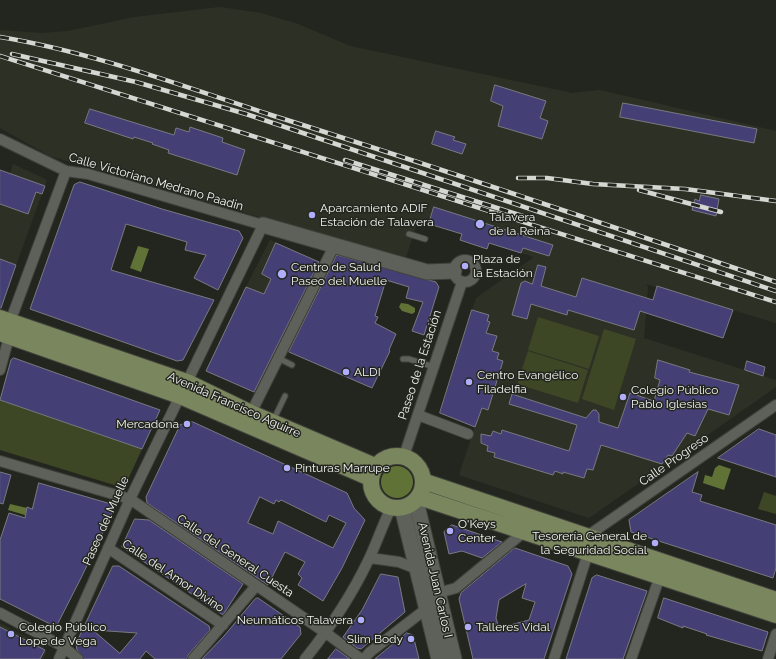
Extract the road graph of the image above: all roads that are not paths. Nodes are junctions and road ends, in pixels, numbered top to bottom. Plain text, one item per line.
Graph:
1 (0, 138) edge
2 (66, 172) junction
3 (263, 225) junction
4 (409, 234) dead end
5 (425, 239) dead end
6 (334, 246) junction
7 (458, 276) joint
8 (5, 328) edge
9 (278, 358) junction
10 (403, 360) dead end
11 (292, 365) dead end
12 (434, 367) junction
13 (0, 370) edge
14 (184, 389) junction
15 (285, 396) dead end
16 (776, 405) edge
17 (251, 413) junction
18 (418, 415) junction
19 (272, 422) junction
20 (468, 434) dead end
21 (404, 456) junction
22 (0, 461) edge
23 (373, 472) junction
24 (423, 481) junction
25 (130, 499) junction
26 (407, 503) junction
27 (524, 532) junction
28 (586, 537) junction
29 (108, 548) junction
30 (588, 553) junction
31 (370, 558) junction
32 (416, 569) junction
33 (660, 576) junction
34 (256, 586) junction
35 (438, 593) junction
36 (776, 600) edge
37 (426, 609) junction
38 (0, 613) edge
39 (776, 615) edge
40 (224, 625) junction
41 (326, 633) junction
42 (776, 634) edge
43 (64, 647) junction
44 (59, 659) edge
45 (78, 659) edge
46 (193, 659) edge
47 (305, 659) edge
48 (362, 659) edge
49 (439, 659) edge
50 (454, 659) edge
51 (554, 659) edge
52 (631, 659) edge
53 (768, 659) edge

1 - 2 street, Calle Victoriano Medrano Paadin
2 - 3 street, Calle Victoriano Medrano Paadin
2 - 8 street
3 - 6 street
3 - 14 street, Paseo del Muelle
4 - 5 lane
6 - 7 street
6 - 9 street
7 - 12 street, Paseo de la Estación
8 - 13 street
8 - 14 main road, Avenida Francisco Aguirre
9 - 11 lane
9 - 17 street
10 - 12 lane
12 - 18 street, Paseo de la Estación
14 - 17 main road, Avenida Francisco Aguirre
14 - 23 main road, Avenida Francisco Aguirre
14 - 25 street, Paseo del Muelle
15 - 19 lane
16 - 28 street, Calle Progreso
17 - 19 main road, Avenida Francisco Aguirre
18 - 20 street
18 - 21 street, Paseo de la Estación
19 - 23 main road, Avenida Francisco Aguirre
21 - 23 main road
21 - 24 main road
22 - 25 street, Calle del General Cuesta
23 - 26 main road
24 - 26 main road
24 - 28 main road
25 - 29 street, Paseo del Muelle
25 - 34 street, Calle del General Cuesta
26 - 27 main road
26 - 31 street
26 - 32 street, Avenida Juan Carlos I
26 - 35 street, Avenida Juan Carlos I
27 - 30 main road
27 - 35 street
28 - 36 main road
29 - 40 street, Calle del Amor Divino
29 - 43 street, Paseo del Muelle
30 - 33 main road
30 - 51 street
31 - 32 street
31 - 41 street
32 - 37 street, Avenida Juan Carlos I
33 - 39 main road
33 - 52 street
34 - 40 street
34 - 41 street, Calle del General Cuesta
35 - 50 street, Avenida Juan Carlos I
37 - 48 street
37 - 49 street, Avenida Juan Carlos I
38 - 43 street
40 - 46 street
41 - 47 street
41 - 48 street, Calle del General Cuesta
42 - 53 street
43 - 44 street, Paseo del Muelle
43 - 45 street

